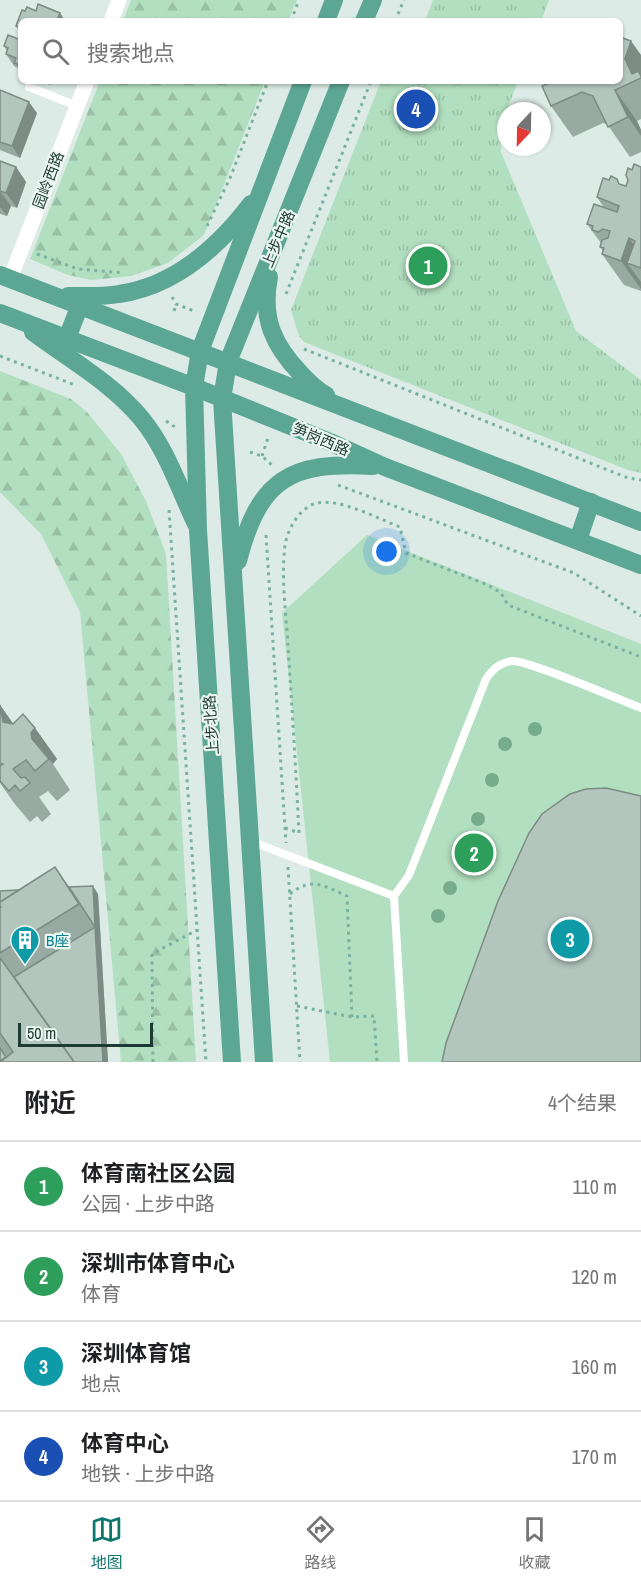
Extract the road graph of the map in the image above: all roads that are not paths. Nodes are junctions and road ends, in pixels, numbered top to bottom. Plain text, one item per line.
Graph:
1 (119, 0) edge
2 (334, 0) edge
3 (373, 0) edge
4 (112, 18) edge
5 (327, 18) edge
6 (365, 18) edge
7 (86, 84) edge
8 (302, 84) edge
9 (340, 84) edge
10 (29, 87) dead end
11 (77, 106) junction
12 (263, 188) junction
13 (274, 250) junction
14 (5, 277) edge
15 (54, 296) junction
16 (80, 305) junction
17 (7, 316) edge
18 (67, 338) junction
19 (200, 351) junction
20 (228, 362) junction
21 (194, 387) junction
22 (222, 399) junction
23 (354, 411) junction
24 (385, 467) junction
25 (591, 502) junction
26 (641, 522) edge
27 (198, 530) junction
28 (578, 540) junction
29 (641, 565) edge
30 (234, 574) junction
31 (641, 708) edge
32 (250, 841) junction
33 (394, 896) junction
34 (232, 1062) edge
35 (264, 1062) edge
36 (404, 1062) edge

1 - 4 street
2 - 5 main road
3 - 6 main road
7 - 11 street, 园岭西路
8 - 12 main road, 上步中路
9 - 13 main road, 上步中路
10 - 11 lane
11 - 14 street, 园岭西路
12 - 15 main road
12 - 19 main road, 上步中路
13 - 20 main road, 上步中路
13 - 23 main road
14 - 15 main road
15 - 16 main road
16 - 18 main road
16 - 19 main road
17 - 18 main road, 笋岗西路
17 - 27 main road
18 - 21 main road, 笋岗西路
19 - 20 main road
19 - 21 main road, 上步中路
20 - 22 main road, 上步中路
20 - 23 main road
21 - 22 main road, 笋岗西路
21 - 27 main road, 上步北路
22 - 24 main road, 笋岗西路
22 - 30 main road
23 - 25 main road
24 - 28 main road, 笋岗西路
24 - 30 main road
25 - 26 main road
25 - 28 main road
27 - 34 main road, 上步北路
28 - 29 main road, 笋岗西路
30 - 32 main road
31 - 33 lane
32 - 33 lane
32 - 35 main road
33 - 36 lane

